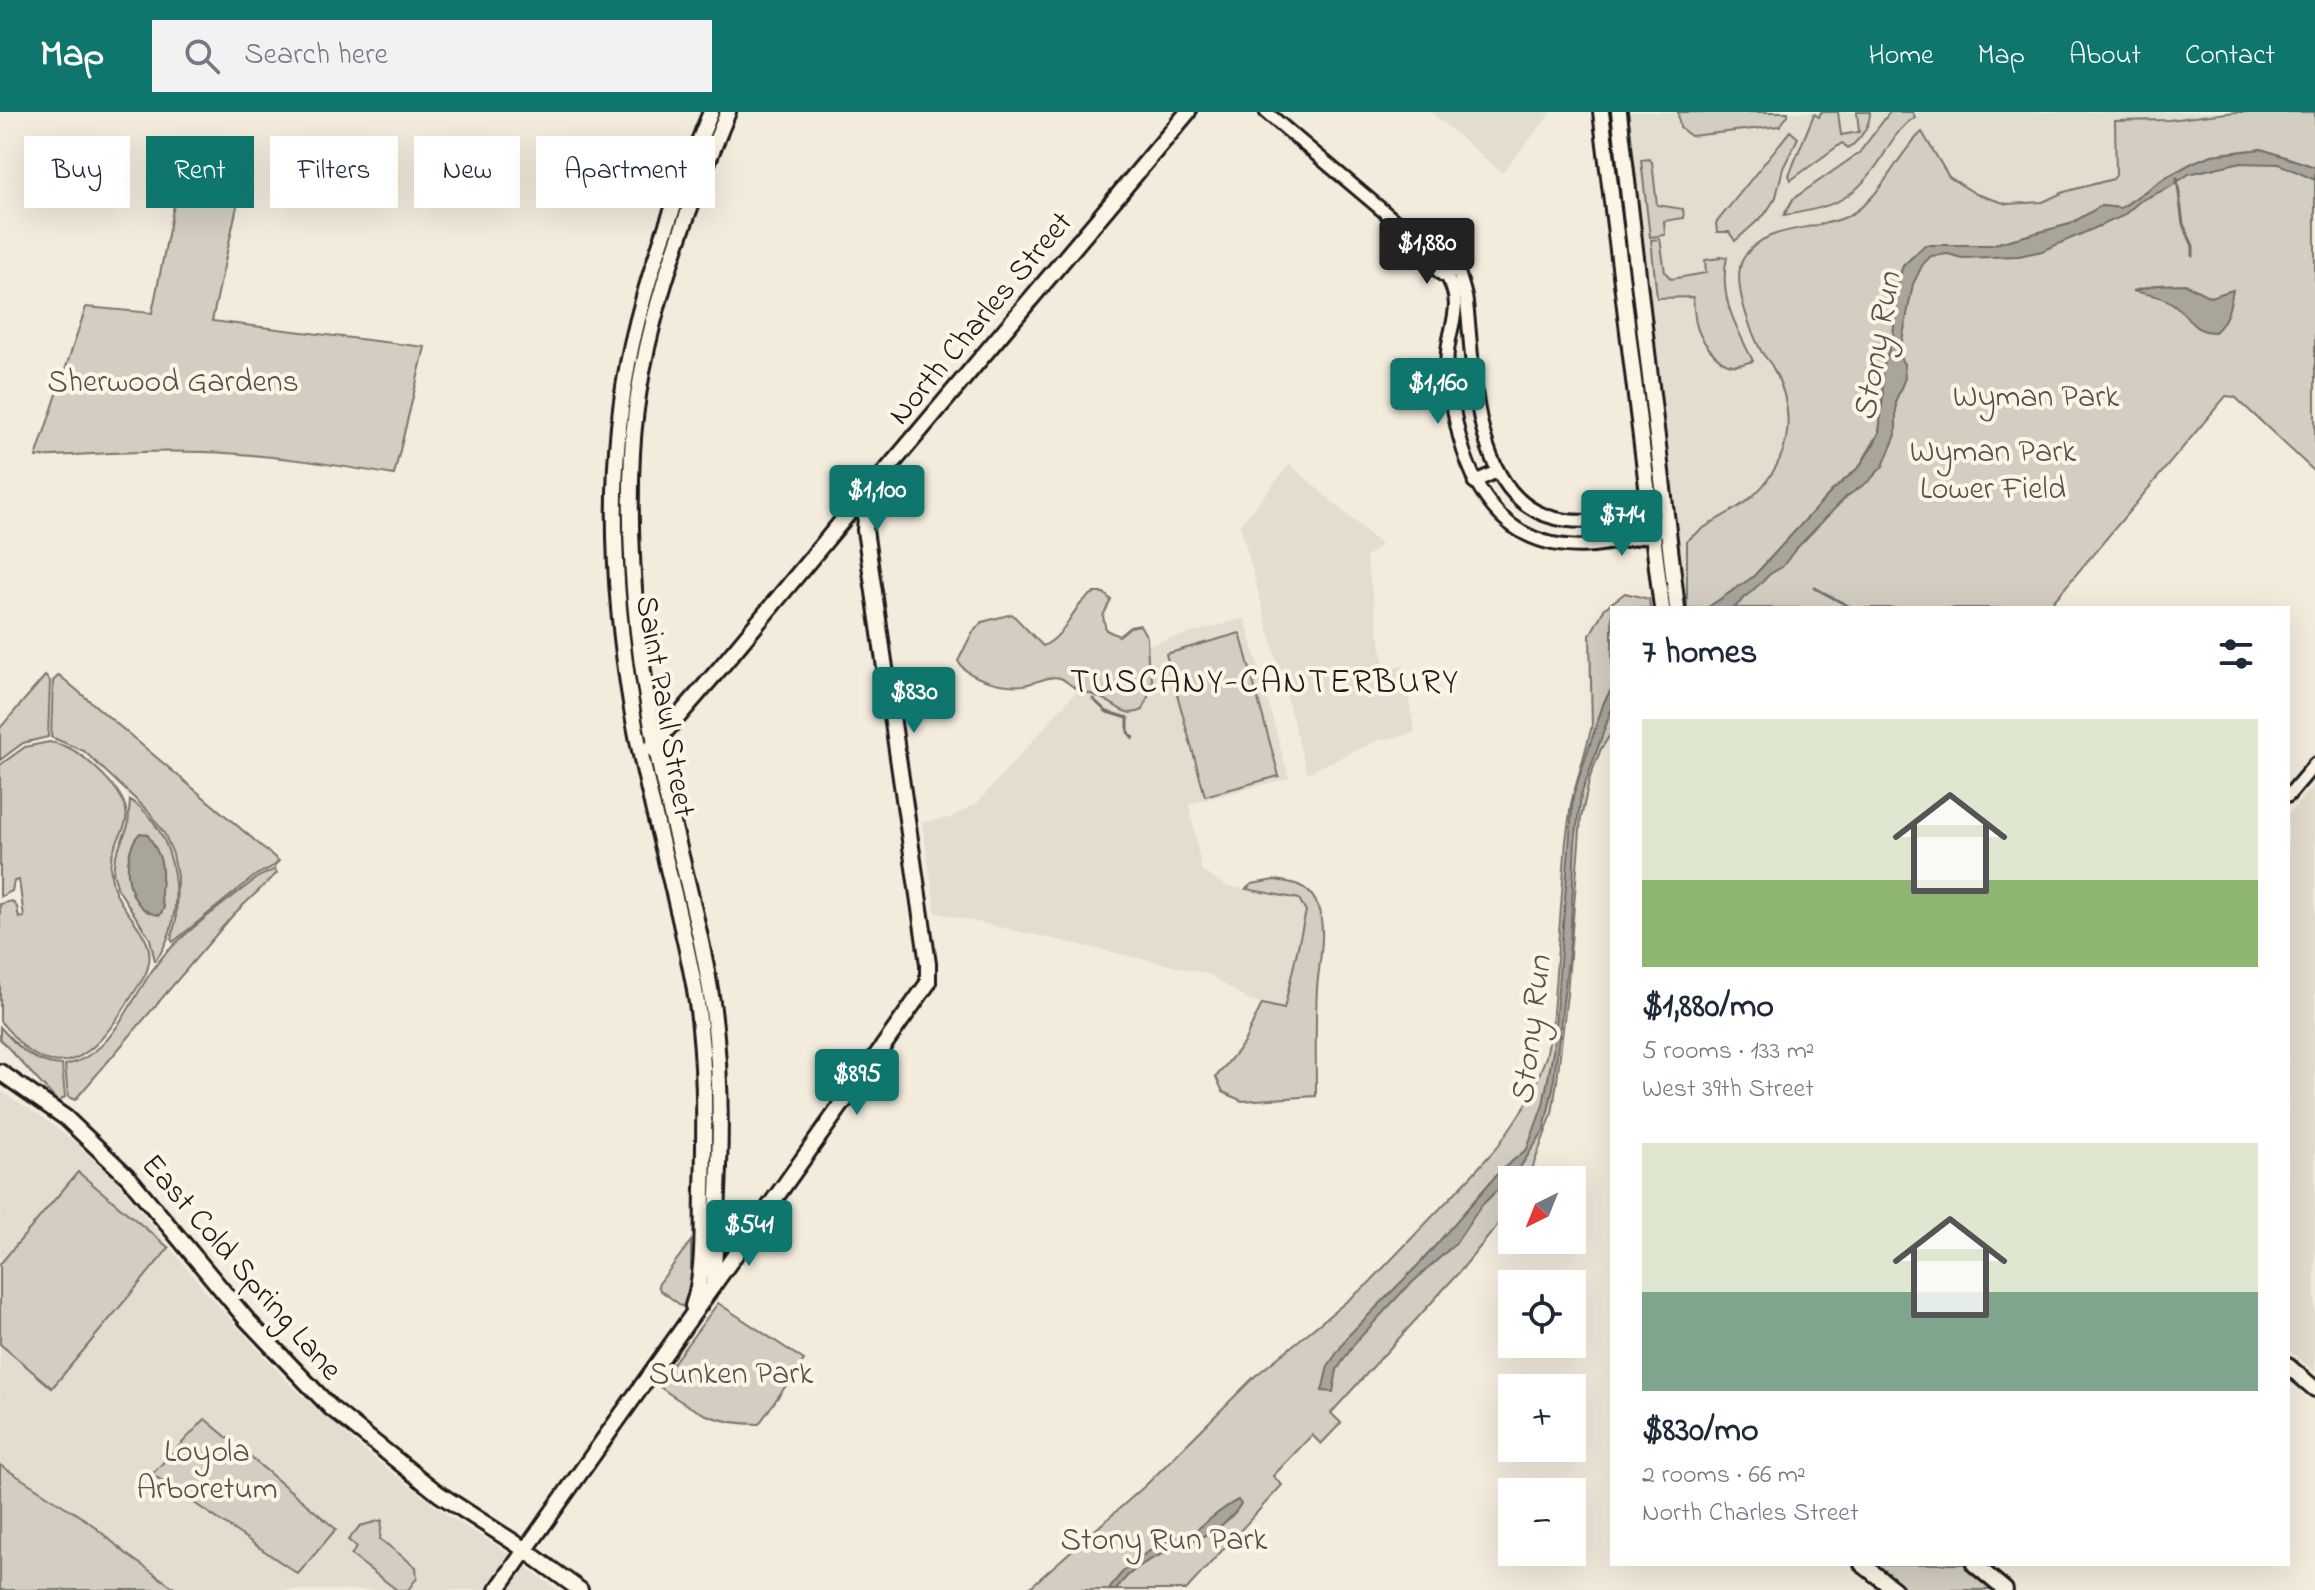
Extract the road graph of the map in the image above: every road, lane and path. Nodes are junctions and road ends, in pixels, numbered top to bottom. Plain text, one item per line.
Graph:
1 (711, 112) edge
2 (728, 112) edge
3 (1188, 112) edge
4 (1266, 112) edge
5 (1601, 112) edge
6 (1619, 112) edge
7 (1438, 258) junction
8 (1455, 265) junction
9 (1446, 275) junction
10 (1498, 471) junction
11 (881, 477) junction
12 (1474, 482) junction
13 (1650, 517) junction
14 (845, 518) junction
15 (1668, 524) junction
16 (1652, 535) junction
17 (873, 581) junction
18 (1669, 603) edge
19 (655, 744) junction
20 (642, 757) junction
21 (2315, 764) edge
22 (2290, 794) edge
23 (702, 990) junction
24 (0, 1072) edge
25 (713, 1284) junction
26 (689, 1318) junction
27 (2290, 1368) edge
28 (2315, 1389) edge
29 (525, 1550) junction
30 (1865, 1566) edge
31 (1976, 1566) edge
32 (500, 1585) edge
33 (580, 1590) edge
34 (1895, 1590) edge
35 (2005, 1590) edge

1 - 20 main road, Saint Paul Street
2 - 19 main road, Saint Paul Street
3 - 11 main road, North Charles Street
4 - 7 street
5 - 13 main road
6 - 15 main road
7 - 8 street
7 - 9 street
8 - 9 street
8 - 10 street
9 - 12 street
10 - 12 street
10 - 13 street
11 - 14 main road
11 - 17 main road, North Charles Street
12 - 16 street
13 - 15 street
13 - 16 main road
14 - 17 main road
14 - 19 main road
15 - 16 street
15 - 18 main road
16 - 18 main road
17 - 25 main road, North Charles Street
19 - 20 main road
19 - 23 main road, Saint Paul Street
20 - 23 main road, Saint Paul Street
21 - 22 street
23 - 25 main road, Saint Paul Street
23 - 26 main road, Saint Paul Street
24 - 29 main road, East Cold Spring Lane
25 - 26 main road, North Charles Street
26 - 29 main road, North Charles Street
27 - 28 main road
29 - 32 main road, North Charles Street
29 - 33 main road, East Cold Spring Lane
30 - 34 main road
31 - 35 main road

